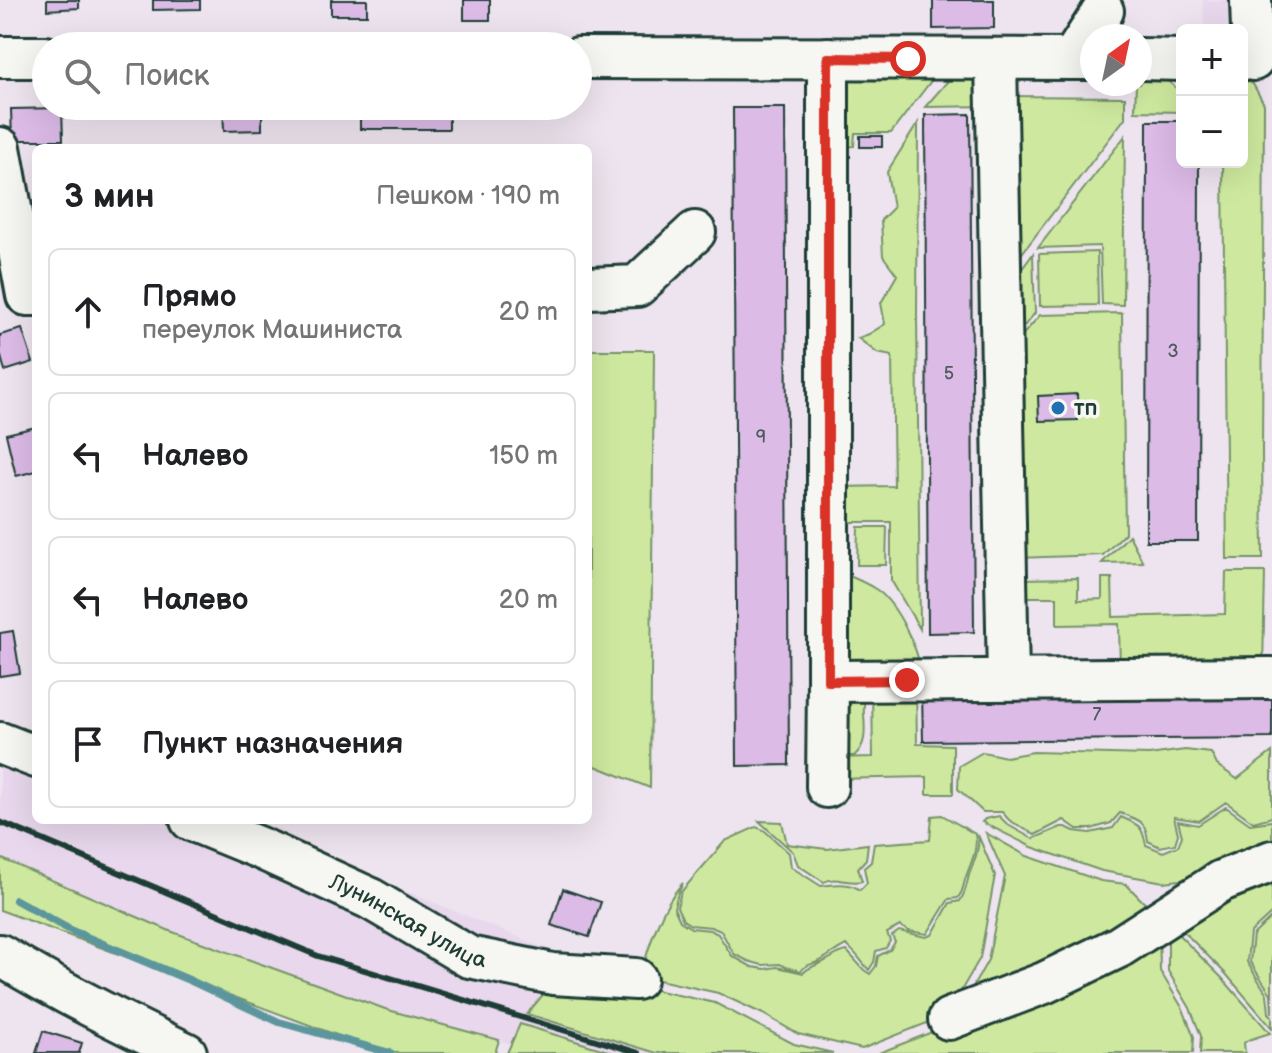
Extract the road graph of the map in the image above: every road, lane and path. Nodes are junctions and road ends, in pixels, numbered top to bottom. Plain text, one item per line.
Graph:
1 (1251, 0) edge
2 (0, 57) edge
3 (32, 57) edge
4 (592, 58) edge
5 (828, 58) junction
6 (996, 59) junction
7 (1080, 59) edge
8 (1256, 60) edge
9 (0, 148) edge
10 (695, 232) dead end
11 (592, 288) edge
12 (32, 295) edge
13 (1272, 678) edge
14 (1008, 679) junction
15 (828, 681) junction
16 (0, 743) edge
17 (32, 755) edge
18 (827, 787) dead end
19 (201, 824) edge
20 (1272, 861) edge
21 (0, 955) edge
22 (636, 979) dead end
23 (949, 1019) dead end
24 (124, 1039) edge
25 (186, 1053) edge

1 - 8 street
2 - 3 street
4 - 5 street
5 - 6 street
5 - 15 street
6 - 7 street
6 - 14 street
9 - 12 street
10 - 11 street
13 - 14 street
14 - 15 street
15 - 18 street
16 - 17 street
19 - 22 street, Лунинская улица
20 - 23 street
21 - 24 street
24 - 25 street

